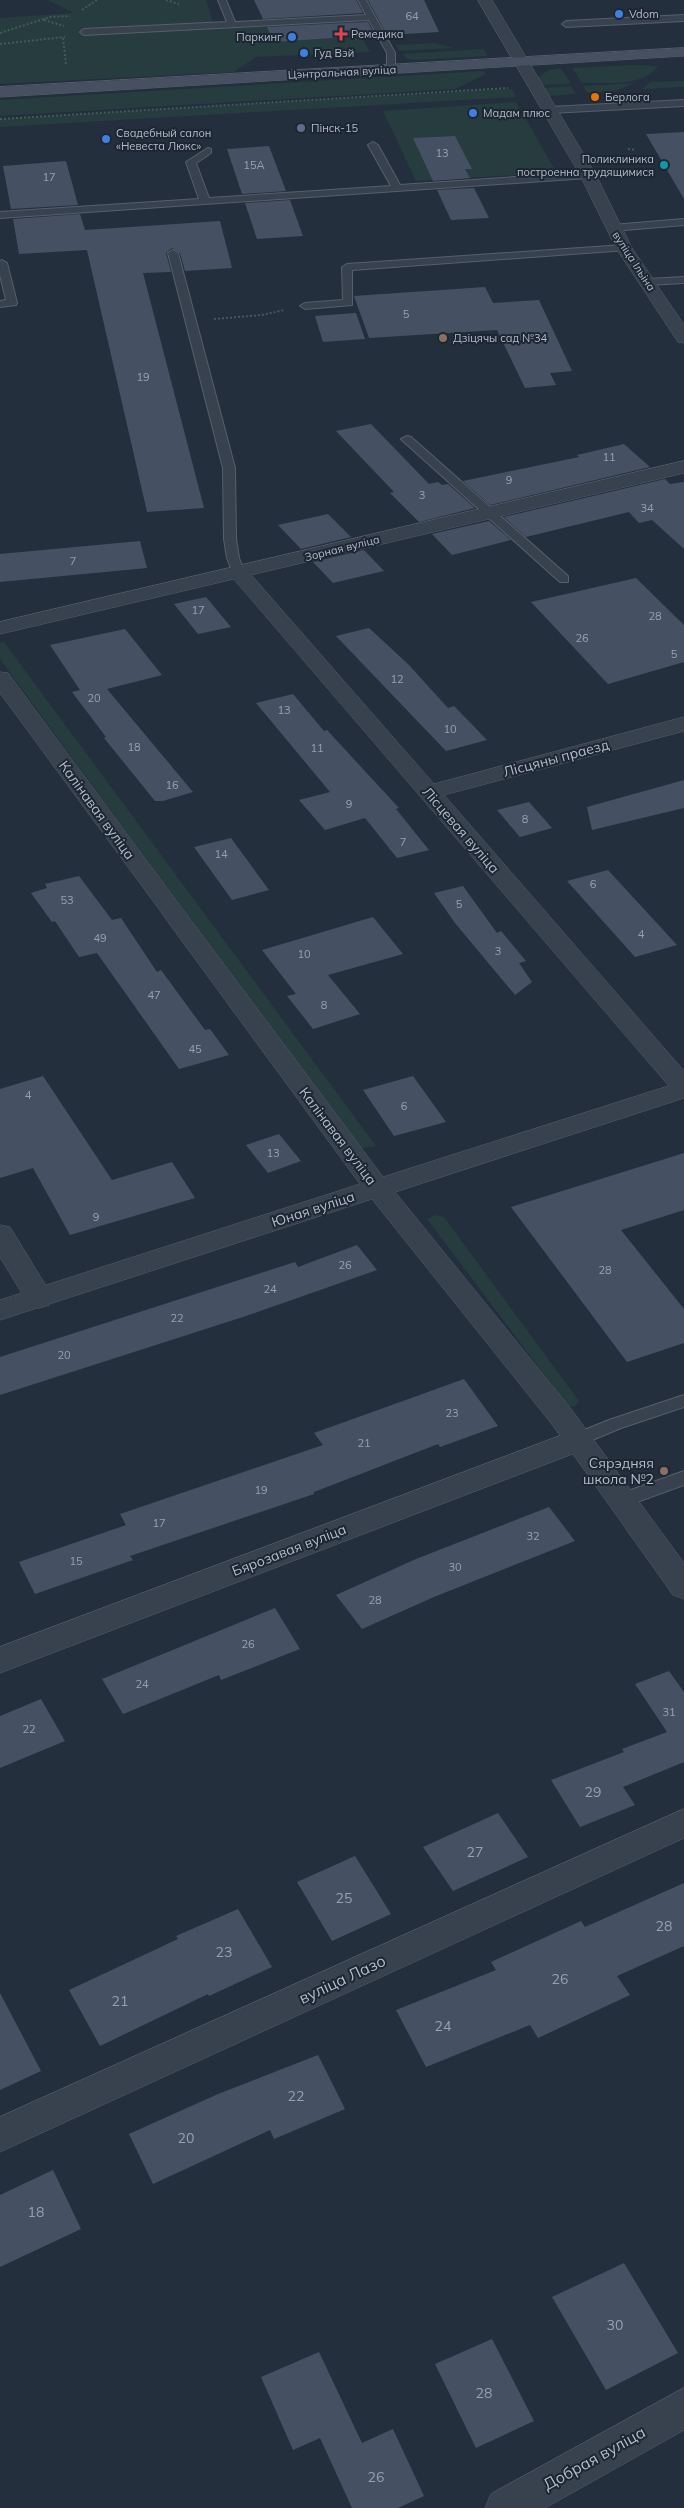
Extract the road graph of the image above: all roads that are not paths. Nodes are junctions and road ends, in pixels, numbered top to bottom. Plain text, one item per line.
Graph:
1 (222, 0) edge
2 (362, 0) edge
3 (485, 0) edge
4 (370, 16) junction
5 (684, 18) edge
6 (566, 24) dead end
7 (232, 25) junction
8 (84, 32) dead end
9 (684, 52) edge
10 (522, 61) junction
11 (392, 69) junction
12 (0, 92) edge
13 (684, 103) edge
14 (550, 110) junction
15 (373, 145) dead end
16 (208, 150) dead end
17 (588, 175) junction
18 (397, 188) junction
19 (205, 201) junction
20 (0, 215) edge
21 (684, 222) edge
22 (612, 228) junction
23 (624, 248) junction
24 (173, 253) dead end
25 (2, 262) dead end
26 (684, 280) edge
27 (648, 282) junction
28 (0, 304) edge
29 (305, 306) dead end
30 (684, 338) edge
31 (407, 439) dead end
32 (684, 467) edge
33 (490, 511) junction
34 (239, 573) junction
35 (564, 579) dead end
36 (0, 628) edge
37 (0, 678) edge
38 (684, 724) edge
39 (428, 792) junction
40 (684, 1088) edge
41 (377, 1188) junction
42 (0, 1234) edge
43 (38, 1298) junction
44 (0, 1310) edge
45 (684, 1401) edge
46 (578, 1440) junction
47 (684, 1478) edge
48 (623, 1500) junction
49 (684, 1586) edge
50 (0, 1660) edge
51 (684, 1823) edge
52 (0, 2135) edge
53 (684, 2408) edge
54 (505, 2508) edge

1 - 7 lane
2 - 4 lane
3 - 10 street, вуліца Ільіна
4 - 7 lane
4 - 11 lane
5 - 6 lane
7 - 8 lane
9 - 10 main road, Цэнтральная вуліца
10 - 11 main road, Цэнтральная вуліца
10 - 14 street, вуліца Ільіна
11 - 12 main road, Цэнтральная вуліца
13 - 14 lane
14 - 17 street, вуліца Ільіна
15 - 18 lane
16 - 19 lane
17 - 18 lane
17 - 22 street, вуліца Ільіна
18 - 19 lane
19 - 20 lane
21 - 22 lane
22 - 23 street, вуліца Ільіна
23 - 27 street, вуліца Ільіна
23 - 29 lane
24 - 34 lane
25 - 28 lane
26 - 27 lane
27 - 30 street, вуліца Ільіна
31 - 33 lane
32 - 33 street, Зорная вуліца
33 - 34 street, Зорная вуліца
33 - 35 lane
34 - 36 street, Зорная вуліца
34 - 39 street, Лісцевая вуліца
37 - 41 street, Калінавая вуліца
38 - 39 street, Лісцяны праезд
39 - 40 street, Лісцевая вуліца
40 - 41 street, Юная вуліца
41 - 43 street, Юная вуліца
41 - 46 street, Калінавая вуліца
42 - 43 street
43 - 44 street, Юная вуліца
45 - 46 lane
46 - 48 street, Калінавая вуліца
46 - 50 street, Бярозавая вуліца
47 - 48 lane
48 - 49 street, Калінавая вуліца
51 - 52 street, вуліца Лазо
53 - 54 street, Добрая вуліца

